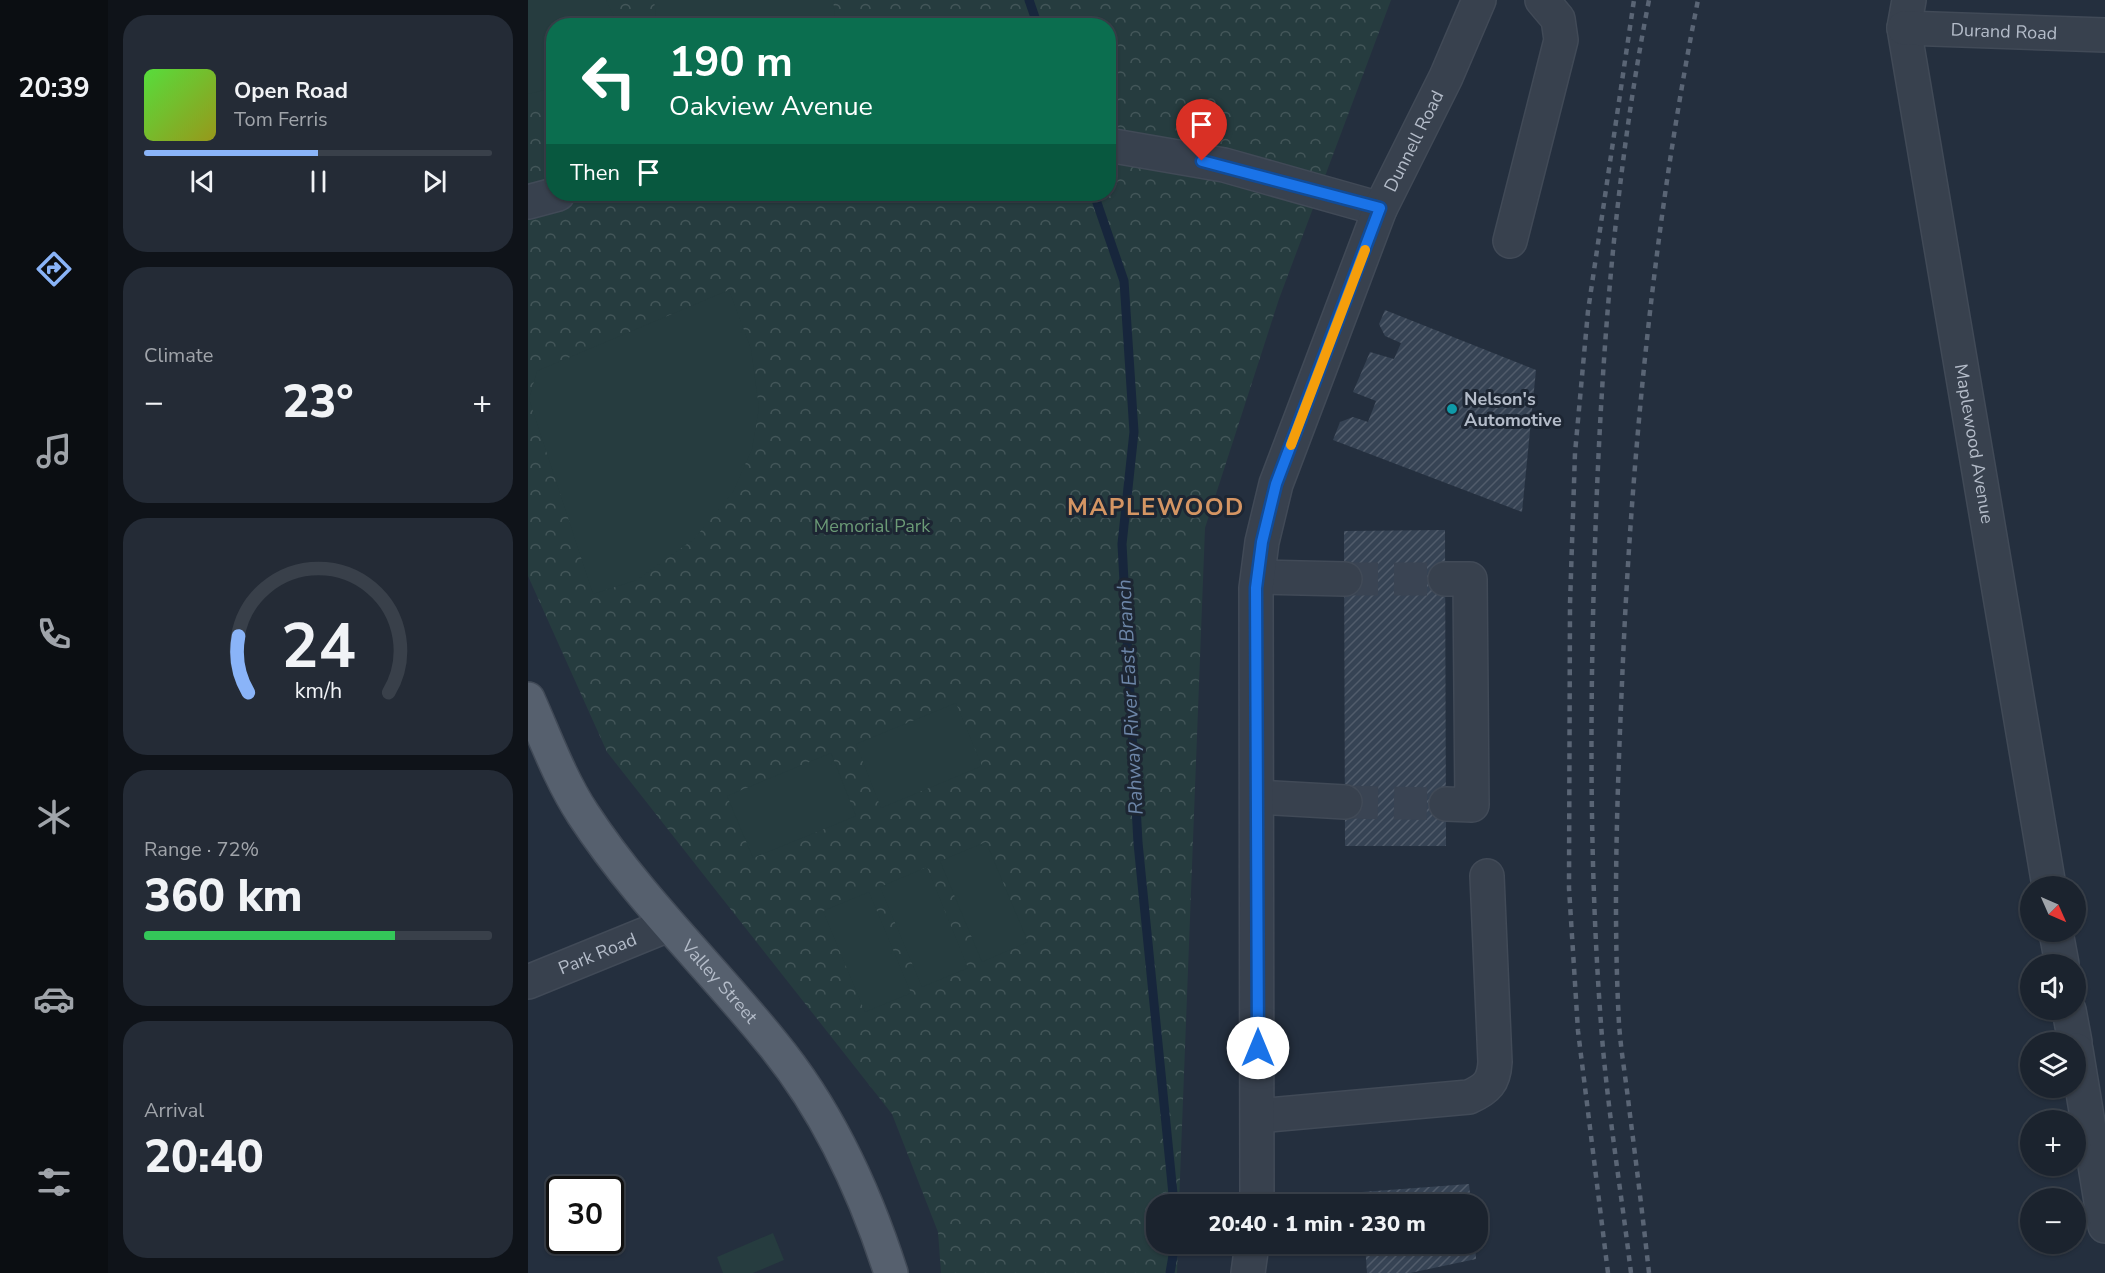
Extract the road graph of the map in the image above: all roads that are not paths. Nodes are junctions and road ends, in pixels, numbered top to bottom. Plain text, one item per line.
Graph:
1 (1479, 0) edge
2 (1542, 0) edge
3 (1906, 14) edge
4 (2105, 35) edge
5 (1116, 146) edge
6 (546, 197) edge
7 (528, 202) edge
8 (1380, 208) junction
9 (1510, 241) dead end
10 (1258, 577) junction
11 (1345, 579) tunnel mouth
12 (1445, 579) tunnel mouth
13 (528, 699) edge
14 (1257, 797) junction
15 (1345, 802) tunnel mouth
16 (1446, 804) tunnel mouth
17 (1487, 876) dead end
18 (2047, 876) edge
19 (668, 925) junction
20 (528, 981) edge
21 (2084, 1098) edge
22 (1258, 1116) junction
23 (1257, 1194) edge
24 (2105, 1226) edge
25 (1251, 1254) edge
26 (891, 1273) edge
27 (1248, 1273) edge

1 - 8 street, Dunnell Road
2 - 9 street
3 - 4 street, Durand Road
3 - 18 street, Maplewood Avenue
5 - 8 street
6 - 7 street
8 - 10 street, Dunnell Road
10 - 11 street
10 - 14 street, Dunnell Road
12 - 16 street
13 - 19 main road, Valley Street
14 - 15 street
14 - 22 street, Dunnell Road
17 - 22 street
19 - 20 street, Park Road
19 - 26 main road, Valley Street
21 - 24 street
22 - 23 street, Dunnell Road
25 - 27 street

